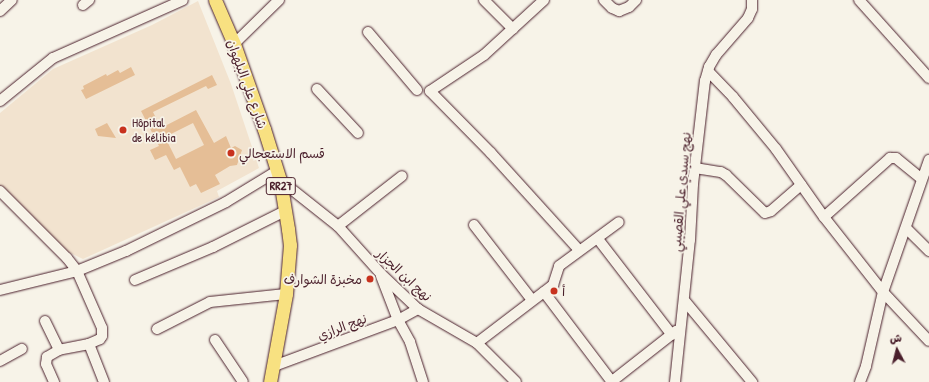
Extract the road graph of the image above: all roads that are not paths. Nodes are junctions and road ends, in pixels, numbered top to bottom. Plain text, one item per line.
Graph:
1 (12, 0) edge
2 (183, 0) edge
3 (215, 0) edge
4 (279, 0) edge
5 (484, 0) edge
6 (544, 0) edge
7 (604, 0) edge
8 (636, 0) edge
9 (752, 0) edge
10 (859, 0) edge
11 (0, 11) edge
12 (513, 30) junction
13 (368, 32) dead end
14 (234, 44) junction
15 (708, 71) junction
16 (929, 78) edge
17 (317, 89) dead end
18 (417, 90) dead end
19 (0, 101) edge
20 (358, 133) dead end
21 (929, 160) edge
22 (695, 168) junction
23 (278, 175) junction
24 (402, 176) dead end
25 (922, 179) junction
26 (800, 184) junction
27 (0, 191) edge
28 (285, 211) junction
29 (824, 217) junction
30 (619, 222) dead end
31 (474, 225) dead end
32 (338, 226) junction
33 (906, 228) junction
34 (598, 238) junction
35 (579, 250) junction
36 (929, 250) edge
37 (77, 271) junction
38 (381, 274) junction
39 (135, 280) dead end
40 (0, 290) edge
41 (544, 292) junction
42 (883, 292) junction
43 (286, 294) junction
44 (532, 300) junction
45 (684, 300) junction
46 (418, 309) junction
47 (398, 320) junction
48 (44, 321) dead end
49 (681, 326) junction
50 (157, 329) dead end
51 (672, 334) junction
52 (215, 340) dead end
53 (929, 341) edge
54 (477, 343) junction
55 (89, 344) junction
56 (22, 349) dead end
57 (59, 350) junction
58 (0, 361) edge
59 (274, 366) junction
60 (54, 382) edge
61 (104, 382) edge
62 (243, 382) edge
63 (270, 382) edge
64 (423, 382) edge
65 (516, 382) edge
66 (612, 382) edge
67 (675, 382) edge
68 (752, 382) edge
69 (860, 382) edge

1 - 11 street
2 - 19 street
3 - 14 main road, شارع علي البلهوان / RR27
4 - 14 street
5 - 12 street
6 - 12 street
7 - 8 street
9 - 15 street, نهج سيدي علي القصيبي
10 - 16 street
12 - 35 street
13 - 18 street
14 - 23 main road, شارع علي البلهوان / RR27
15 - 22 street, نهج سيدي علي القصيبي
15 - 26 street
17 - 20 street
21 - 25 street
22 - 26 street
22 - 45 street, نهج سيدي علي القصيبي
23 - 28 main road, شارع علي البلهوان / RR27
23 - 32 street, نهج ابن الجزار
23 - 37 street
24 - 32 street
25 - 29 street
25 - 33 street
26 - 29 street
27 - 37 street
28 - 39 street
28 - 43 main road, شارع علي البلهوان / RR27
29 - 42 street
30 - 34 street
31 - 44 street
32 - 38 street, نهج ابن الجزار
33 - 36 street
33 - 42 street
34 - 35 street
34 - 51 street
35 - 41 street
37 - 40 street
37 - 55 street
38 - 46 street, نهج ابن الجزار
38 - 47 street
41 - 44 street
41 - 66 street
42 - 53 street
42 - 69 street
43 - 50 street
43 - 59 main road, شارع علي البلهوان / RR27
44 - 54 street
45 - 49 street, نهج سيدي علي القصيبي
45 - 68 street
46 - 47 street, نهج الرازي
46 - 54 street, نهج ابن الجزار
47 - 59 street, نهج الرازي
47 - 64 street
48 - 57 street
49 - 51 street
49 - 67 street, نهج سيدي علي القصيبي
51 - 66 street
52 - 62 street
54 - 65 street, نهج ابن الجزار
55 - 57 street
55 - 61 street
56 - 58 street
57 - 60 street
59 - 63 main road, شارع علي البلهوان / RR27

